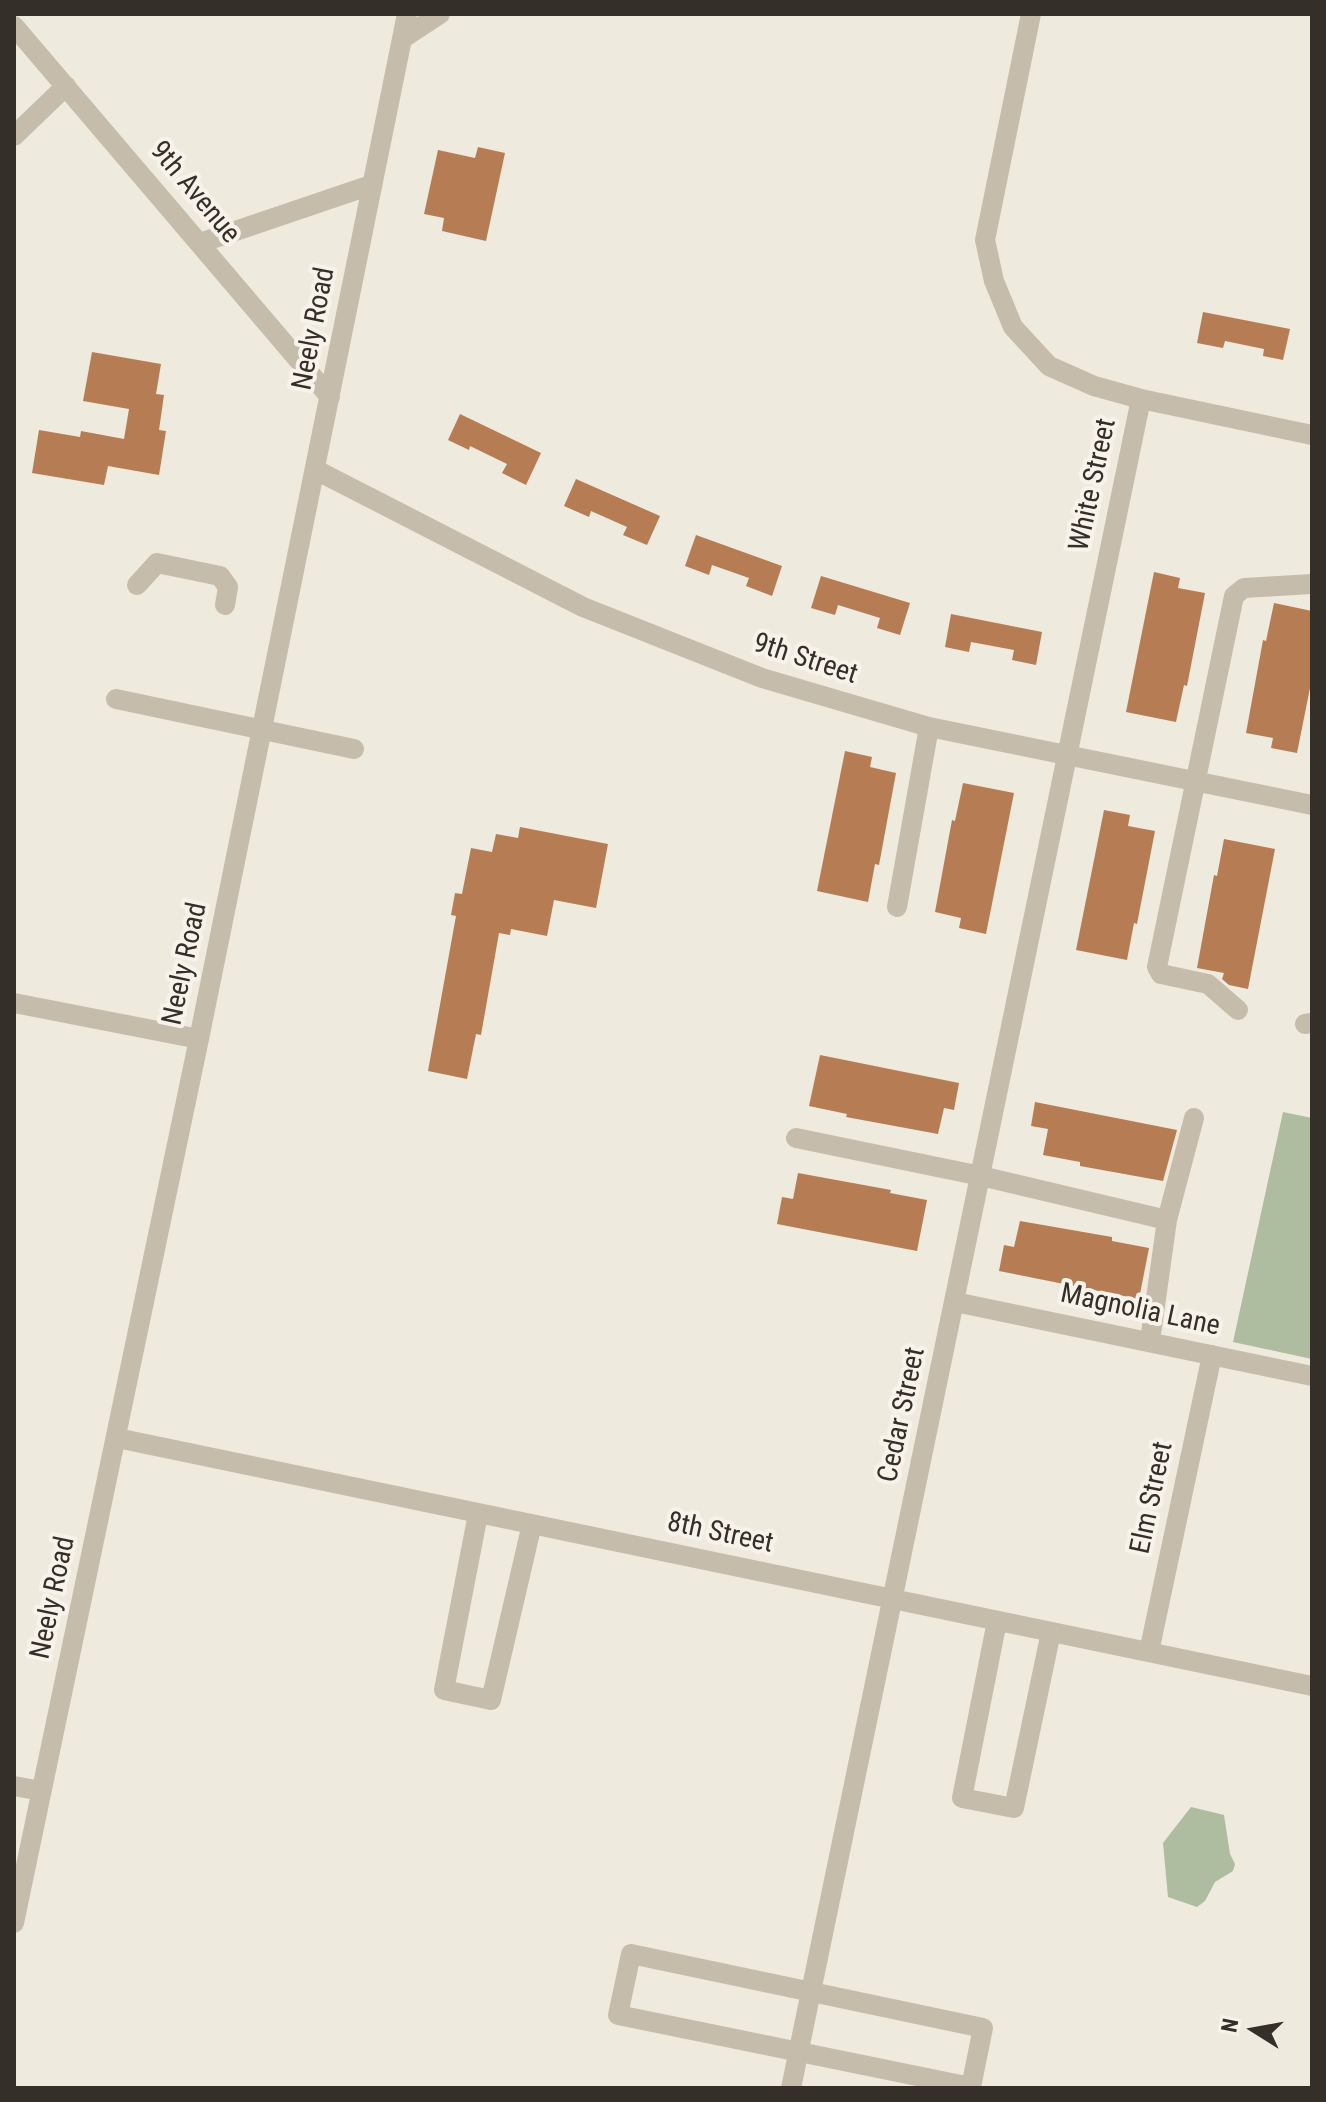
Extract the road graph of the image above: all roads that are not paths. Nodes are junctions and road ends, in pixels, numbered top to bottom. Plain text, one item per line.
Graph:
1 (407, 14) edge
2 (440, 14) edge
3 (1031, 14) edge
4 (14, 26) edge
5 (402, 39) junction
6 (66, 86) junction
7 (14, 136) edge
8 (371, 185) junction
9 (200, 243) junction
10 (330, 397) junction
11 (1141, 399) junction
12 (1312, 435) edge
13 (316, 470) junction
14 (1312, 584) edge
15 (137, 585) dead end
16 (225, 605) dead end
17 (116, 699) dead end
18 (929, 727) junction
19 (263, 730) junction
20 (354, 749) dead end
21 (1068, 754) junction
22 (1197, 781) junction
23 (1312, 805) edge
24 (897, 907) dead end
25 (14, 1003) edge
26 (1238, 1010) dead end
27 (199, 1039) junction
28 (1194, 1118) dead end
29 (796, 1138) dead end
30 (981, 1176) junction
31 (1167, 1220) junction
32 (955, 1302) junction
33 (1150, 1341) junction
34 (1212, 1355) junction
35 (1312, 1376) edge
36 (117, 1438) junction
37 (478, 1514) junction
38 (532, 1524) junction
39 (893, 1599) junction
40 (997, 1621) junction
41 (1051, 1632) junction
42 (1149, 1652) junction
43 (1312, 1686) edge
44 (14, 1786) edge
45 (41, 1791) junction
46 (14, 1923) edge
47 (811, 1992) junction
48 (798, 2052) junction
49 (791, 2088) edge

1 - 5 street, Neely Road
2 - 5 street
3 - 11 street
4 - 6 street, 9th Avenue
5 - 8 street, Neely Road
6 - 7 street
6 - 9 street, 9th Avenue
8 - 9 street
8 - 10 street, Neely Road
9 - 10 street, 9th Avenue
10 - 13 street, Neely Road
11 - 12 street, White Street
11 - 21 street, White Street
13 - 18 street, 9th Street
13 - 19 street, Neely Road
14 - 22 street
15 - 16 street
17 - 19 street
18 - 21 street, 9th Street
18 - 24 street
19 - 20 street
19 - 27 street, Neely Road
21 - 22 street, 9th Street
21 - 30 street, Cedar Street
22 - 23 street, 9th Street
22 - 26 street
25 - 27 street
27 - 36 street, Neely Road
28 - 31 street
29 - 30 street
30 - 31 street
30 - 32 street, Cedar Street
31 - 33 street
32 - 33 street, Magnolia Lane
32 - 39 street, Cedar Street
33 - 34 street, Magnolia Lane
34 - 35 street, Magnolia Lane
34 - 42 street, Elm Street
36 - 37 street, 8th Street
36 - 45 street, Neely Road
37 - 38 street, 8th Street
37 - 38 street
38 - 39 street, 8th Street
39 - 40 street, 8th Street
39 - 47 street, Cedar Street
40 - 41 street, 8th Street
40 - 41 street
41 - 42 street, 8th Street
42 - 43 street, 8th Street
44 - 45 street
45 - 46 street, Neely Road
47 - 48 street, Cedar Street
47 - 48 street
47 - 48 street
48 - 49 street, Cedar Street

